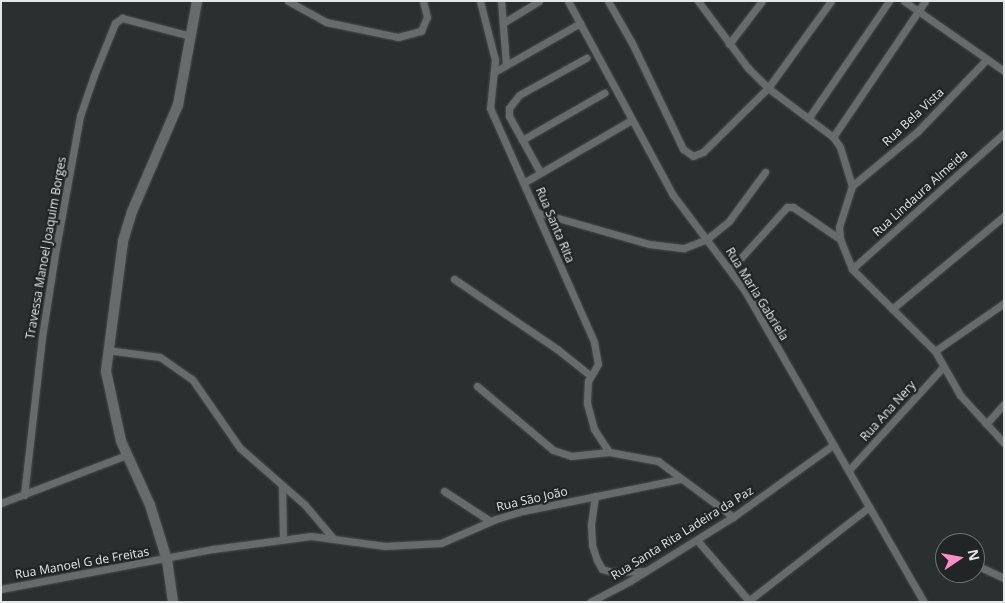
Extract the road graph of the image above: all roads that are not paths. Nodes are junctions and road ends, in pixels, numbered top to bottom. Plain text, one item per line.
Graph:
1 (197, 1) edge
2 (288, 1) edge
3 (423, 1) edge
4 (480, 1) edge
5 (501, 1) edge
6 (539, 1) edge
7 (568, 1) edge
8 (608, 1) edge
9 (698, 1) edge
10 (762, 1) edge
11 (831, 1) edge
12 (889, 1) edge
13 (904, 1) edge
14 (925, 1) edge
15 (918, 11) junction
16 (503, 23) junction
17 (580, 23) junction
18 (191, 36) junction
19 (729, 44) junction
20 (586, 58) dead end
21 (986, 60) junction
22 (506, 65) junction
23 (496, 71) junction
24 (1004, 71) edge
25 (768, 88) junction
26 (604, 93) dead end
27 (810, 116) junction
28 (630, 121) junction
29 (1004, 133) edge
30 (833, 137) junction
31 (522, 140) junction
32 (540, 172) junction
33 (765, 172) dead end
34 (525, 182) junction
35 (852, 186) junction
36 (537, 212) junction
37 (1004, 216) edge
38 (707, 239) junction
39 (840, 239) junction
40 (852, 269) junction
41 (730, 270) junction
42 (454, 279) dead end
43 (1004, 303) edge
44 (892, 309) junction
45 (107, 350) junction
46 (935, 351) junction
47 (943, 367) junction
48 (591, 376) junction
49 (477, 386) dead end
50 (1004, 404) edge
51 (986, 424) junction
52 (1004, 443) edge
53 (833, 445) junction
54 (609, 452) junction
55 (127, 455) junction
56 (849, 470) junction
57 (680, 478) junction
58 (282, 486) junction
59 (444, 491) dead end
60 (24, 495) junction
61 (595, 496) junction
62 (1, 503) edge
63 (869, 507) junction
64 (733, 518) junction
65 (490, 521) junction
66 (332, 537) junction
67 (283, 539) junction
68 (697, 540) junction
69 (168, 560) junction
70 (985, 569) edge
71 (646, 571) junction
72 (1004, 578) edge
73 (1, 589) edge
74 (749, 601) edge
75 (173, 602) edge
76 (590, 602) edge
77 (924, 602) edge

1 - 18 street
2 - 3 street
4 - 23 street, Rua Santa Rita
5 - 16 street
6 - 16 street
7 - 17 street, Rua Maria Gabriela
8 - 25 street
9 - 19 street
10 - 19 street
11 - 25 street
12 - 27 street
13 - 15 street
14 - 15 street
15 - 21 street
15 - 30 street
16 - 22 street
17 - 22 street
17 - 28 street, Rua Maria Gabriela
18 - 45 street
18 - 60 street, Travessa Manoel Joaquim Borges
19 - 25 street
20 - 31 street
21 - 24 street
21 - 35 street, Rua Bela Vista
22 - 23 street
23 - 34 street, Rua Santa Rita
25 - 27 street
26 - 31 street
27 - 30 street
28 - 32 street
28 - 38 street, Rua Maria Gabriela
29 - 40 street, Rua Lindaura Almeida
30 - 35 street
31 - 32 street
32 - 34 street
33 - 38 street
34 - 36 street, Rua Santa Rita
35 - 39 street
36 - 38 street
36 - 48 street, Rua Santa Rita
37 - 44 street
38 - 41 street, Rua Maria Gabriela
39 - 40 street
39 - 41 street
40 - 44 street
41 - 53 street, Rua Maria Gabriela
42 - 48 street
43 - 46 street
44 - 46 street
45 - 55 street
45 - 58 street
46 - 47 street
47 - 51 street
47 - 56 street, Rua Ana Nery
48 - 54 street, Rua Santa Rita
49 - 54 street
50 - 51 street
51 - 52 street
53 - 56 street, Rua Maria Gabriela
53 - 64 street, Rua Santa Rita Ladeira da Paz
54 - 57 street
55 - 60 street
55 - 69 street
56 - 63 street, Rua Maria Gabriela
57 - 61 street, Rua São João
57 - 64 street
58 - 66 street
58 - 67 street
59 - 65 street
60 - 62 street
61 - 65 street, Rua São João
61 - 71 street
63 - 74 street
63 - 77 street, Rua Maria Gabriela
64 - 68 street, Rua Santa Rita Ladeira da Paz
65 - 66 street, Rua São João
66 - 67 street, Rua São João
67 - 69 street, Rua São João
68 - 71 street, Rua Santa Rita Ladeira da Paz
68 - 74 street
69 - 73 street, Rua Manoel G de Freitas
69 - 75 street
70 - 72 street
71 - 76 street, Rua Santa Rita Ladeira da Paz

